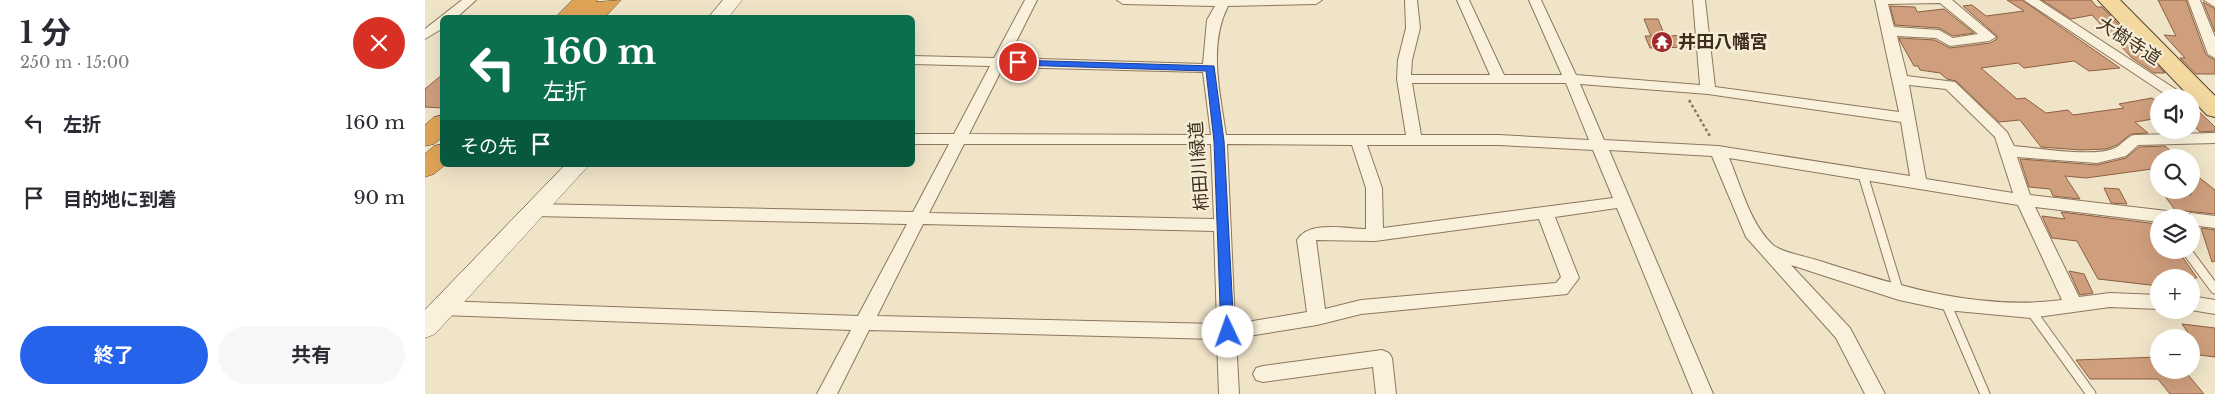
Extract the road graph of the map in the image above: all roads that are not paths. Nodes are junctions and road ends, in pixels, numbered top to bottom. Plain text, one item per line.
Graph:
1 (470, 0) edge
2 (586, 0) edge
3 (610, 0) edge
4 (733, 0) edge
5 (1031, 0) edge
6 (1123, 0) edge
7 (1316, 0) edge
8 (1411, 0) edge
9 (1463, 0) edge
10 (1535, 0) edge
11 (1699, 0) edge
12 (1881, 0) edge
13 (1889, 0) edge
14 (1939, 0) edge
15 (1944, 0) edge
16 (2030, 0) edge
17 (2108, 0) edge
18 (2194, 0) edge
19 (2210, 0) edge
20 (1223, 1) edge
21 (2215, 3) edge
22 (451, 15) edge
23 (569, 15) edge
24 (594, 15) edge
25 (720, 15) edge
26 (440, 23) edge
27 (1887, 31) junction
28 (425, 35) edge
29 (2215, 54) edge
30 (915, 60) edge
31 (999, 62) junction
32 (1210, 68) junction
33 (1404, 79) junction
34 (1571, 79) junction
35 (1499, 80) junction
36 (1901, 80) junction
37 (2168, 89) edge
38 (1708, 90) junction
39 (2207, 103) edge
40 (1908, 118) junction
41 (433, 136) edge
42 (2215, 138) edge
43 (915, 139) edge
44 (959, 140) junction
45 (1358, 140) junction
46 (1414, 140) junction
47 (1219, 141) junction
48 (1597, 144) junction
49 (2009, 150) junction
50 (1718, 151) junction
51 (575, 167) edge
52 (425, 168) edge
53 (1863, 174) junction
54 (1919, 182) junction
55 (2024, 200) junction
56 (1621, 202) junction
57 (535, 210) junction
58 (1545, 213) junction
59 (2150, 216) edge
60 (918, 218) junction
61 (2200, 220) edge
62 (2215, 222) edge
63 (1223, 225) junction
64 (1375, 235) junction
65 (1768, 251) junction
66 (2193, 259) edge
67 (2215, 290) edge
68 (1899, 293) junction
69 (2150, 302) edge
70 (1946, 303) junction
71 (2200, 304) edge
72 (2073, 306) junction
73 (2215, 307) edge
74 (443, 308) junction
75 (2031, 312) junction
76 (1317, 318) junction
77 (864, 323) junction
78 (425, 327) edge
79 (1228, 332) junction
80 (1263, 374) dead end
81 (827, 394) edge
82 (1229, 394) edge
83 (1385, 394) edge
84 (1703, 394) edge
85 (1875, 394) edge
86 (1985, 394) edge
87 (2091, 394) edge

1 - 22 street
2 - 23 highway
3 - 24 highway
4 - 25 street
5 - 31 street
6 - 20 street
7 - 20 street
8 - 33 street
9 - 35 street
10 - 34 street
11 - 38 street
12 - 27 street
13 - 14 street
15 - 27 street
16 - 37 street, 大樹寺道
17 - 39 main road
18 - 29 street
19 - 21 street
20 - 32 street, 柿田川緑道
26 - 28 street
27 - 36 street
30 - 31 street
31 - 32 street
31 - 44 street
32 - 47 street, 柿田川緑道
33 - 35 street
33 - 46 street
34 - 35 street
34 - 38 street
34 - 48 street
36 - 40 street
36 - 49 street
38 - 40 street
40 - 54 street
41 - 52 highway
42 - 49 street
43 - 44 street
44 - 47 street
44 - 60 street
45 - 46 street
45 - 47 street
45 - 64 street
46 - 48 street
47 - 63 street, 柿田川緑道
48 - 50 street
48 - 56 street
49 - 55 street
50 - 53 street
50 - 65 street
51 - 57 street
53 - 54 street
53 - 68 lane
54 - 55 street
55 - 59 street
55 - 72 street
56 - 58 street
56 - 84 street
57 - 60 street
57 - 74 street
58 - 64 street
58 - 76 street
60 - 63 street
60 - 77 street
61 - 62 street
63 - 79 street, 柿田川緑道
64 - 76 street
65 - 68 street
65 - 85 street
66 - 67 lane
68 - 70 street
69 - 72 street
70 - 75 street
70 - 86 lane
71 - 73 street
72 - 75 street
74 - 77 street
74 - 78 street
75 - 87 lane
76 - 79 street
77 - 79 street
77 - 81 street
79 - 82 street, 柿田川緑道
80 - 83 street

